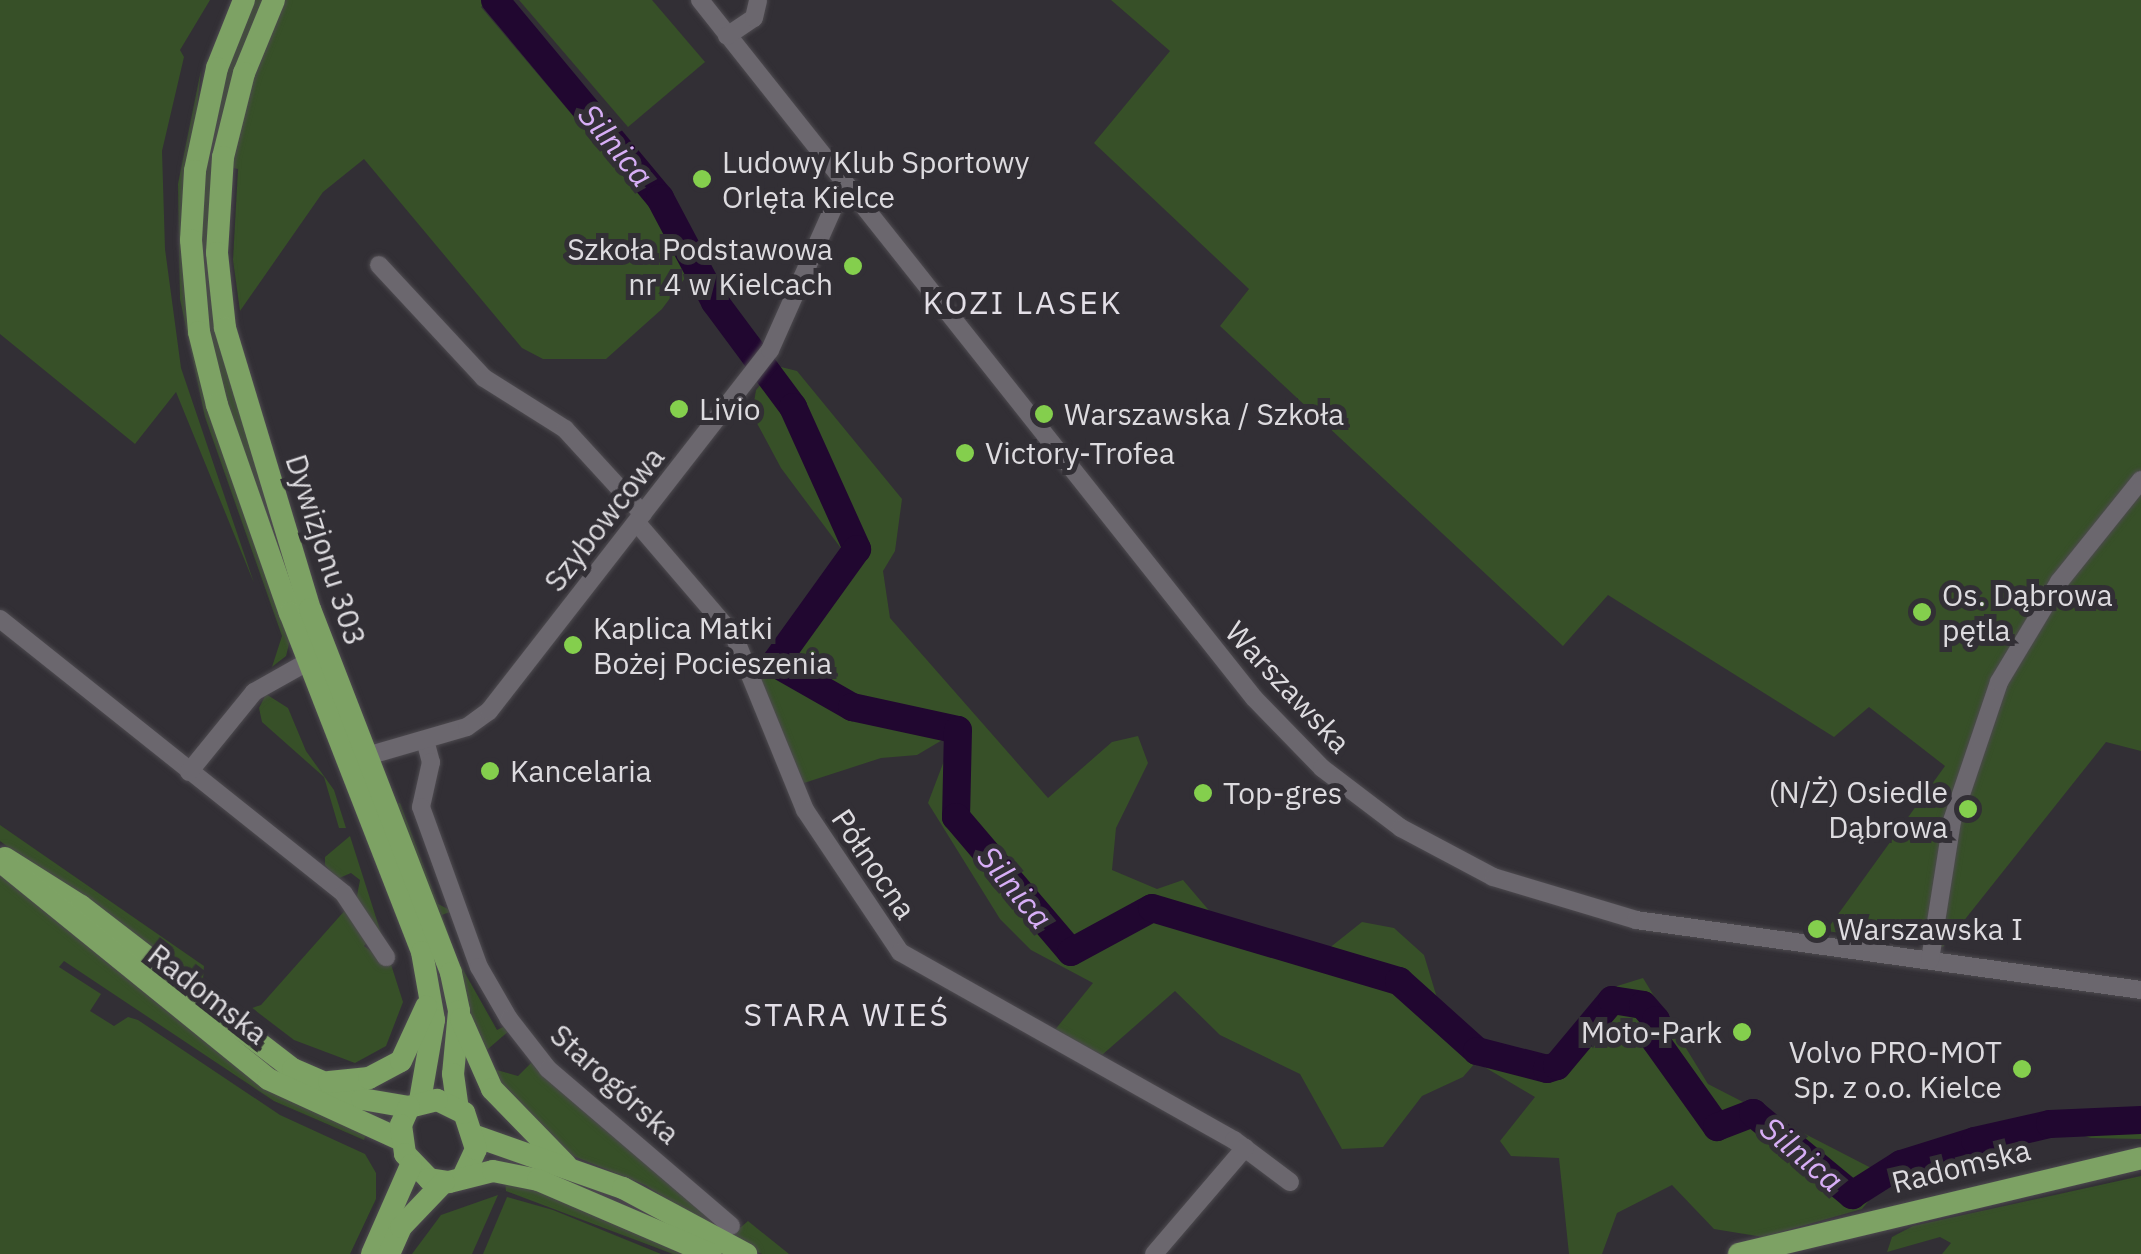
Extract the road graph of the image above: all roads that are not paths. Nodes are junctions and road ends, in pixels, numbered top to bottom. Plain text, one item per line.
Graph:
1 (244, 0) edge
2 (274, 0) edge
3 (690, 0) edge
4 (700, 0) edge
5 (758, 0) edge
6 (712, 17) junction
7 (727, 36) junction
8 (848, 190) junction
9 (379, 265) dead end
10 (2141, 480) edge
11 (640, 518) junction
12 (0, 619) edge
13 (309, 661) junction
14 (425, 740) junction
15 (366, 756) junction
16 (189, 772) junction
17 (0, 858) edge
18 (386, 956) dead end
19 (1930, 960) junction
20 (429, 978) junction
21 (2141, 990) edge
22 (458, 1012) junction
23 (315, 1082) junction
24 (415, 1104) junction
25 (458, 1109) junction
26 (475, 1136) junction
27 (401, 1140) junction
28 (1245, 1148) junction
29 (2141, 1158) edge
30 (410, 1165) junction
31 (571, 1168) junction
32 (454, 1179) junction
33 (1290, 1182) dead end
34 (731, 1226) dead end
35 (372, 1254) edge
36 (389, 1254) edge
37 (711, 1254) edge
38 (746, 1254) edge
39 (1154, 1254) edge
40 (1738, 1254) edge

1 - 13 main road, Dywizjonu 303
2 - 15 main road, Dywizjonu 303
3 - 6 street, Warszawska
4 - 6 street, Warszawska
5 - 7 street
6 - 7 street, Warszawska
7 - 8 street, Warszawska
8 - 11 street, Szybowcowa
8 - 19 street, Warszawska
9 - 11 street, Północna
10 - 19 street
11 - 14 street, Szybowcowa
11 - 28 street, Północna
12 - 16 street
13 - 16 street
13 - 20 main road, Dywizjonu 303
14 - 15 street, Szybowcowa
14 - 34 street, Starogórska
15 - 22 main road, Dywizjonu 303
16 - 18 street
17 - 23 main road, Radomska
17 - 27 main road, Radomska
19 - 21 street, Warszawska
20 - 23 main road
20 - 24 main road, Dywizjonu 303
22 - 25 main road, Dywizjonu 303
22 - 31 main road
23 - 24 main road, Radomska
24 - 25 main road
24 - 27 main road
25 - 26 main road
26 - 31 main road
26 - 32 main road
27 - 30 main road
28 - 33 street, Północna
28 - 39 street
29 - 40 main road, Radomska
30 - 32 main road
30 - 35 main road
31 - 38 main road
32 - 36 main road
32 - 37 main road

